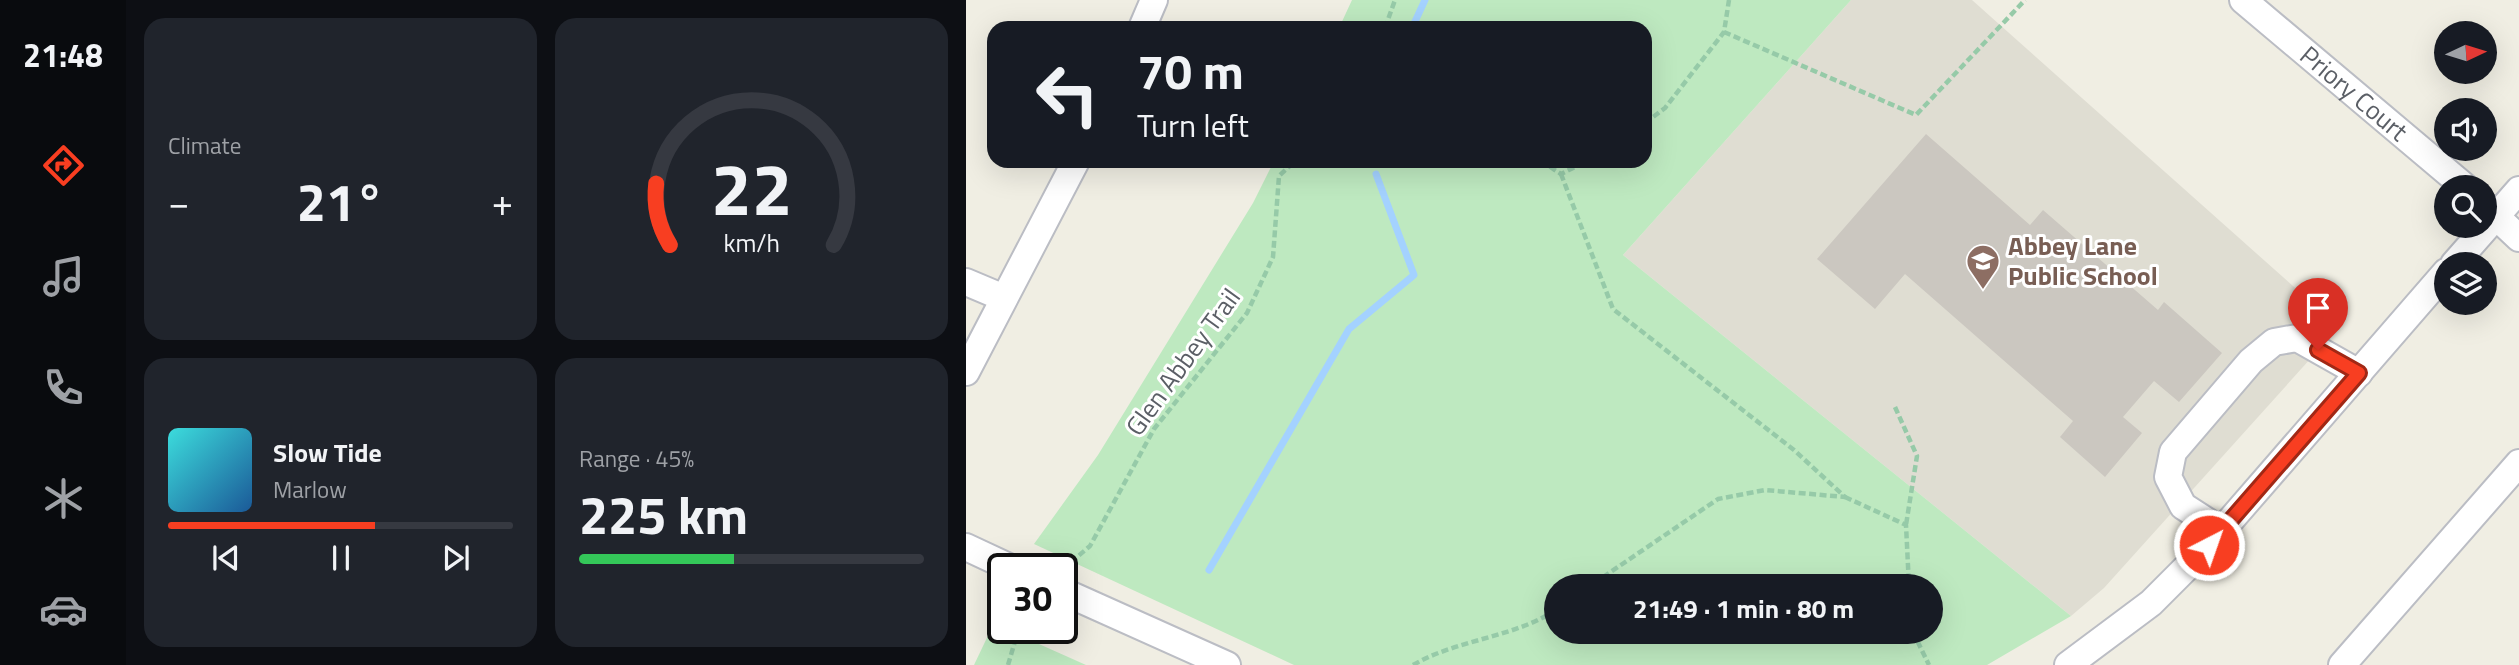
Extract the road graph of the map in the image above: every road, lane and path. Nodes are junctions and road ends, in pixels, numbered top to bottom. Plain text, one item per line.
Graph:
1 (1154, 0) edge
2 (1395, 0) edge
3 (1729, 0) edge
4 (2025, 0) edge
5 (2243, 0) edge
6 (1145, 21) edge
7 (1388, 21) edge
8 (1724, 32) junction
9 (1652, 118) edge
10 (1072, 168) edge
11 (1287, 168) edge
12 (1552, 168) edge
13 (1573, 168) edge
14 (1561, 174) junction
15 (2451, 175) edge
16 (2519, 190) edge
17 (2497, 206) edge
18 (2497, 216) edge
19 (2519, 238) edge
20 (966, 282) edge
21 (2434, 286) edge
22 (1003, 298) junction
23 (966, 372) edge
24 (2359, 373) junction
25 (1895, 407) dead end
26 (2519, 463) edge
27 (1845, 497) junction
28 (1906, 525) junction
29 (2222, 531) junction
30 (966, 547) edge
31 (1078, 556) edge
32 (987, 557) edge
33 (1608, 574) edge
34 (1908, 574) edge
35 (1078, 598) edge
36 (1544, 618) edge
37 (1014, 644) edge
38 (1919, 644) edge
39 (1008, 665) edge
40 (1227, 665) edge
41 (1413, 665) edge
42 (1929, 665) edge
43 (2068, 665) edge
44 (2342, 665) edge

1 - 6 street
2 - 7 path
3 - 8 path
4 - 8 path
5 - 15 street, Priory Court
8 - 9 path
10 - 22 street
11 - 31 path, Glen Abbey Trail
12 - 14 path
13 - 14 path
14 - 27 path
16 - 17 street
18 - 19 street
20 - 22 street
21 - 24 street
22 - 23 street
24 - 29 street
24 - 29 street
25 - 28 path
26 - 44 street
27 - 28 path
27 - 33 path
28 - 34 path
29 - 43 street
30 - 32 street
35 - 40 street
36 - 41 path
37 - 39 path
38 - 42 path

